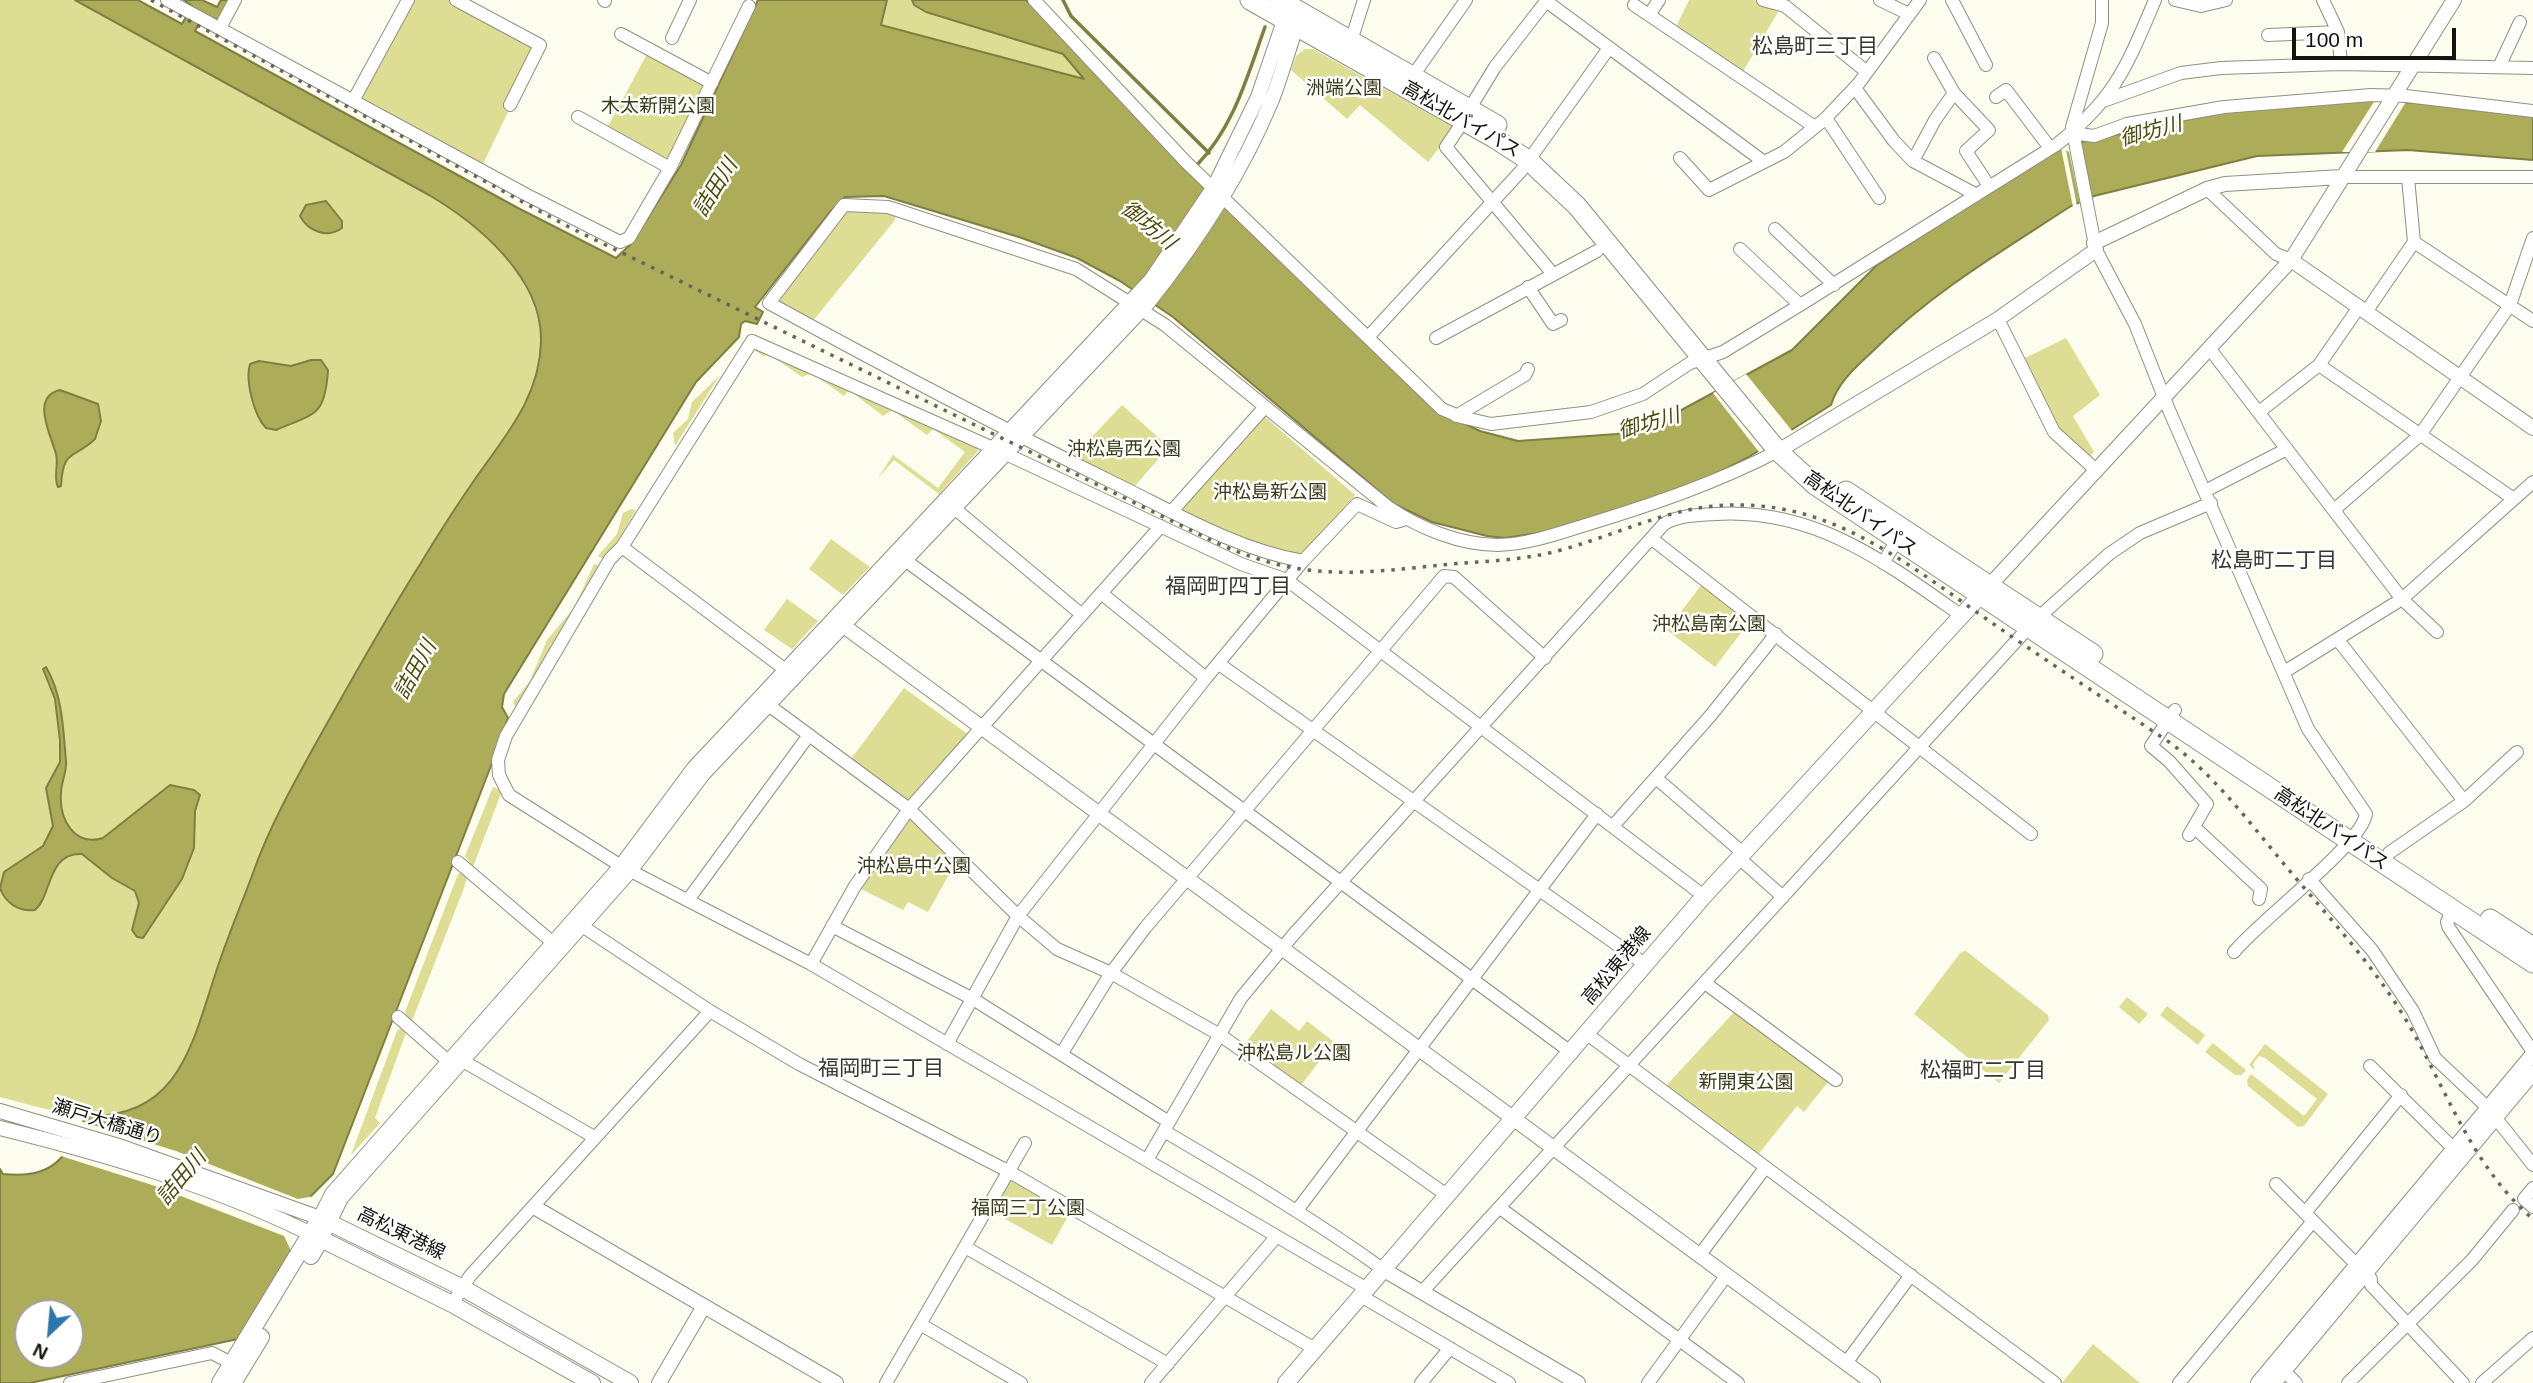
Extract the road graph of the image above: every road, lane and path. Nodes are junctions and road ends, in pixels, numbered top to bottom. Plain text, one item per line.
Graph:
1 (167, 0) edge
2 (234, 0) edge
3 (408, 0) edge
4 (456, 0) edge
5 (690, 0) edge
6 (1034, 0) edge
7 (1250, 0) edge
8 (1364, 0) edge
9 (1466, 0) edge
10 (1659, 0) edge
11 (1763, 0) edge
12 (1880, 0) edge
13 (1920, 0) edge
14 (1952, 0) edge
15 (2102, 0) edge
16 (2155, 0) edge
17 (2175, 0) edge
18 (2226, 0) edge
19 (2323, 0) edge
20 (2454, 0) edge
21 (1546, 1) edge
22 (746, 2) edge
23 (1634, 5) dead end
24 (1287, 14) edge
25 (1909, 14) junction
26 (1649, 15) junction
27 (2520, 22) dead end
28 (219, 28) junction
29 (2338, 32) junction
30 (621, 34) dead end
31 (2268, 35) dead end
32 (672, 38) dead end
33 (1351, 41) junction
34 (1609, 48) junction
35 (1934, 58) dead end
36 (2341, 64) junction
37 (1986, 65) dead end
38 (2412, 66) junction
39 (2499, 67) junction
40 (2533, 68) edge
41 (1867, 72) junction
42 (1409, 82) junction
43 (712, 83) junction
44 (1855, 88) junction
45 (1954, 93) junction
46 (2393, 96) junction
47 (1996, 97) dead end
48 (2106, 100) junction
49 (353, 101) junction
50 (510, 105) dead end
51 (2533, 111) edge
52 (1467, 114) junction
53 (578, 117) dead end
54 (1826, 118) junction
55 (1815, 127) junction
56 (2073, 138) junction
57 (2050, 148) junction
58 (1532, 154) junction
59 (1680, 158) dead end
60 (1913, 161) junction
61 (1764, 162) junction
62 (670, 168) junction
63 (2342, 177) junction
64 (2533, 177) edge
65 (2408, 178) junction
66 (1989, 186) junction
67 (2207, 189) junction
68 (1214, 190) junction
69 (1975, 194) junction
70 (1879, 198) dead end
71 (1493, 201) junction
72 (1775, 229) dead end
73 (2533, 238) edge
74 (2414, 242) junction
75 (2095, 247) junction
76 (1740, 249) dead end
77 (1597, 251) dead end
78 (2291, 260) junction
79 (1553, 274) junction
80 (1834, 285) junction
81 (1528, 287) junction
82 (1139, 303) junction
83 (2510, 305) junction
84 (1800, 306) junction
85 (2362, 309) junction
86 (1998, 319) junction
87 (1561, 320) dead end
88 (2533, 321) edge
89 (1368, 336) junction
90 (1436, 338) dead end
91 (2209, 348) junction
92 (1708, 357) junction
93 (2319, 365) junction
94 (1528, 369) dead end
95 (2460, 377) junction
96 (2164, 398) junction
97 (1264, 408) junction
98 (2259, 412) junction
99 (1457, 416) junction
100 (2533, 428) edge
101 (1017, 435) junction
102 (2420, 435) junction
103 (1780, 445) junction
104 (2287, 449) junction
105 (1001, 451) junction
106 (2097, 471) junction
107 (2533, 482) edge
108 (2208, 497) junction
109 (2514, 499) junction
110 (954, 508) junction
111 (2334, 510) junction
112 (1172, 511) junction
113 (1405, 519) junction
114 (1161, 526) junction
115 (1900, 534) junction
116 (1651, 539) junction
117 (622, 547) junction
118 (905, 560) junction
119 (1303, 561) junction
120 (1883, 563) junction
121 (1287, 580) junction
122 (1985, 590) junction
123 (1101, 593) junction
124 (2402, 599) junction
125 (1082, 614) junction
126 (1962, 616) junction
127 (2033, 622) junction
128 (840, 623) junction
129 (2437, 632) dead end
130 (1776, 634) junction
131 (2338, 640) junction
132 (1381, 650) junction
133 (1545, 658) junction
134 (1041, 660) junction
135 (1219, 664) junction
136 (2284, 672) junction
137 (790, 673) junction
138 (1206, 678) junction
139 (764, 702) junction
140 (1875, 710) junction
141 (2172, 715) junction
142 (981, 727) junction
143 (1482, 727) junction
144 (1312, 729) junction
145 (809, 734) junction
146 (1154, 743) junction
147 (1920, 746) junction
148 (2517, 752) dead end
149 (1656, 778) junction
150 (1415, 801) junction
151 (2464, 802) junction
152 (909, 809) junction
153 (1244, 809) junction
154 (1097, 813) junction
155 (1597, 814) junction
156 (1613, 827) junction
157 (2031, 834) dead end
158 (2354, 837) junction
159 (2389, 853) junction
160 (1741, 856) junction
161 (458, 862) dead end
162 (626, 869) junction
163 (1186, 878) junction
164 (2309, 879) junction
165 (1343, 882) junction
166 (1541, 890) junction
167 (1704, 896) junction
168 (1783, 897) junction
169 (688, 900) junction
170 (2259, 900) dead end
171 (2452, 910) junction
172 (1018, 916) junction
173 (582, 926) junction
174 (832, 926) junction
175 (557, 946) junction
176 (2533, 947) edge
177 (1282, 948) junction
178 (2234, 952) dead end
179 (2533, 963) edge
180 (811, 964) junction
181 (1646, 965) junction
182 (1111, 973) junction
183 (1473, 978) junction
184 (1705, 983) junction
185 (973, 999) junction
186 (710, 1011) junction
187 (398, 1017) dead end
188 (1587, 1034) junction
189 (1220, 1035) junction
190 (947, 1044) junction
191 (1420, 1049) junction
192 (1062, 1053) junction
193 (1572, 1053) junction
194 (2533, 1053) edge
195 (456, 1063) junction
196 (2370, 1066) dead end
197 (1630, 1067) junction
198 (2533, 1073) edge
199 (1836, 1080) dead end
200 (2401, 1095) junction
201 (0, 1111) edge
202 (2491, 1112) junction
203 (1514, 1120) junction
204 (1167, 1127) junction
205 (0, 1128) edge
206 (1357, 1131) junction
207 (69, 1137) junction
208 (593, 1137) junction
209 (1025, 1143) dead end
210 (2453, 1147) junction
211 (1555, 1149) junction
212 (1147, 1160) junction
213 (2533, 1165) edge
214 (1765, 1168) junction
215 (1008, 1171) junction
216 (2276, 1184) dead end
217 (2533, 1188) edge
218 (1448, 1196) junction
219 (534, 1207) junction
220 (2533, 1207) edge
221 (1500, 1208) junction
222 (1298, 1209) junction
223 (2513, 1210) dead end
224 (2309, 1217) junction
225 (320, 1219) junction
226 (312, 1235) junction
227 (1276, 1237) junction
228 (964, 1247) junction
229 (1699, 1256) junction
230 (2361, 1269) junction
231 (1384, 1270) junction
232 (1911, 1275) junction
233 (1726, 1276) junction
234 (461, 1287) junction
235 (1422, 1292) junction
236 (1364, 1293) junction
237 (1227, 1296) junction
238 (452, 1304) junction
239 (704, 1306) junction
240 (2409, 1322) junction
241 (920, 1324) junction
242 (2533, 1338) edge
243 (1678, 1340) junction
244 (1450, 1348) junction
245 (1315, 1349) junction
246 (1846, 1363) junction
247 (1168, 1364) junction
248 (237, 1366) junction
249 (2280, 1367) junction
250 (71, 1383) edge
251 (220, 1383) edge
252 (233, 1383) edge
253 (592, 1383) edge
254 (630, 1383) edge
255 (659, 1383) edge
256 (836, 1383) edge
257 (886, 1383) edge
258 (1021, 1383) edge
259 (1152, 1383) edge
260 (1286, 1383) edge
261 (1421, 1383) edge
262 (1509, 1383) edge
263 (1578, 1383) edge
264 (1648, 1383) edge
265 (1738, 1383) edge
266 (1873, 1383) edge
267 (2055, 1383) edge
268 (2179, 1383) edge
269 (2258, 1383) edge
270 (2274, 1383) edge
271 (2296, 1383) edge
272 (2348, 1383) edge
273 (2463, 1383) edge
274 (2482, 1383) edge

1 - 28 street
2 - 28 street
3 - 49 street
4 - 50 street
5 - 32 street
6 - 68 street
7 - 24 highway, 高松北バイパス
8 - 33 street
9 - 42 street
10 - 26 street
11 - 41 street
12 - 25 street
13 - 25 street
14 - 37 street
15 - 56 street
16 - 48 street
17 - 18 street
19 - 29 street
20 - 38 street
21 - 34 street
21 - 52 street
22 - 43 street
23 - 26 street
24 - 33 highway, 高松北バイパス
24 - 42 highway, 高松北バイパス
24 - 68 street
25 - 41 street
26 - 55 street
27 - 39 street
28 - 49 street
29 - 31 street
29 - 36 street
30 - 43 street
33 - 42 highway, 高松北バイパス
34 - 58 street
34 - 61 street
35 - 45 street
36 - 38 street
36 - 48 street
38 - 39 street
38 - 46 street
39 - 40 street
41 - 44 street
42 - 52 highway, 高松北バイパス
43 - 62 street
44 - 54 street
44 - 60 street
45 - 60 street
45 - 66 street
46 - 51 street
46 - 56 street
46 - 63 street
47 - 57 street
48 - 56 street
49 - 62 street
52 - 58 highway, 高松北バイパス
52 - 71 street
53 - 62 street
54 - 55 street
54 - 70 street
55 - 61 street
56 - 57 street
56 - 75 street
57 - 66 street
58 - 71 street
58 - 92 highway, 高松北バイパス
59 - 61 street
60 - 69 street
63 - 65 street
63 - 67 street
63 - 78 street
64 - 65 street
65 - 74 street
66 - 69 street
67 - 75 street
67 - 78 street
68 - 82 street
68 - 89 street
69 - 80 street
71 - 79 street
71 - 89 street
72 - 80 street
73 - 83 street
74 - 83 street
74 - 85 street
75 - 86 street
75 - 96 street
76 - 84 street
77 - 79 street
78 - 85 street
78 - 91 street
79 - 81 street
80 - 84 street
81 - 87 street
81 - 90 street
82 - 97 street
82 - 101 street
82 - 101 street
83 - 88 street
83 - 95 street
84 - 92 street
85 - 93 street
85 - 95 street
86 - 103 street
86 - 106 street
89 - 99 street
91 - 96 street
91 - 98 street
92 - 99 street
92 - 103 highway, 高松北バイパス
93 - 98 street
93 - 102 street
94 - 99 street
95 - 100 street
95 - 102 street
96 - 106 street
96 - 108 street
97 - 112 street
97 - 113 street
98 - 104 street
101 - 105 street
101 - 112 street
102 - 109 street
102 - 111 street
103 - 113 street
103 - 115 highway, 高松北バイパス
104 - 108 street
104 - 111 street
105 - 110 street
105 - 114 street
105 - 117 street
105 - 128 street
106 - 122 street
107 - 109 street
108 - 127 street
108 - 136 street
109 - 124 street
110 - 118 street
110 - 125 street
111 - 124 street
112 - 119 street
113 - 119 street
114 - 121 street
114 - 123 street
115 - 120 street
115 - 122 highway, 高松北バイパス
116 - 120 street
116 - 130 street
116 - 133 street
117 - 137 street
117 - 162 street
118 - 128 street
118 - 134 street
119 - 121 street
120 - 126 street
121 - 132 street
121 - 135 street
122 - 126 main road, 高松東港線
122 - 127 highway, 高松北バイパス
123 - 125 street
123 - 138 street
124 - 129 street
124 - 131 street
125 - 134 street
126 - 140 main road, 高松東港線
127 - 141 highway, 高松北バイパス
127 - 147 street
128 - 137 street
128 - 142 street
130 - 140 street
130 - 149 street
131 - 136 street
131 - 151 street
132 - 133 street
132 - 143 street
132 - 144 street
133 - 143 street
134 - 142 street
134 - 146 street
135 - 138 street
135 - 144 street
136 - 158 street
137 - 139 street
138 - 146 street
139 - 145 street
139 - 162 street
140 - 147 street
140 - 160 main road, 高松東港線
141 - 158 highway, 高松北バイパス
141 - 170 street
142 - 152 street
142 - 154 street
143 - 150 street
143 - 155 street
144 - 150 street
144 - 153 street
145 - 152 street
145 - 169 street
146 - 153 street
146 - 154 street
147 - 157 street
147 - 168 street
148 - 151 street
149 - 156 street
149 - 160 street
150 - 165 street
150 - 166 street
151 - 159 street
152 - 172 street
152 - 174 street
153 - 163 street
153 - 165 street
154 - 163 street
154 - 172 street
155 - 156 street
155 - 166 street
156 - 167 street
158 - 159 highway, 高松北バイパス
158 - 164 street
158 - 171 highway, 高松北バイパス
159 - 176 highway, 高松北バイパス
160 - 167 main road, 高松東港線
160 - 168 street
161 - 175 street
162 - 169 street
162 - 173 street
162 - 175 street
163 - 177 street
163 - 182 street
164 - 178 street
164 - 202 street
165 - 177 street
165 - 183 street
166 - 181 street
166 - 183 street
167 - 181 main road, 高松東港線
168 - 184 street
169 - 180 street
171 - 179 highway, 高松北バイパス
171 - 194 street
172 - 182 street
172 - 185 street
173 - 175 street
173 - 186 street
174 - 180 street
174 - 185 street
175 - 195 street
177 - 189 street
177 - 191 street
180 - 190 street
181 - 188 main road, 高松東港線
182 - 189 street
182 - 192 street
183 - 191 street
183 - 193 street
184 - 197 street
184 - 199 street
185 - 190 street
185 - 192 street
186 - 208 street
186 - 215 street
187 - 195 street
188 - 193 main road, 高松東港線
188 - 197 street
189 - 204 street
189 - 206 street
190 - 212 street
191 - 203 street
191 - 206 street
192 - 204 street
193 - 203 main road, 高松東港線
194 - 202 street
195 - 208 street
195 - 225 street
196 - 200 street
197 - 211 street
197 - 214 street
198 - 202 street
200 - 210 street
200 - 224 street
201 - 207 street, 瀬戸大橋通り
202 - 210 street
202 - 213 street
202 - 230 street
203 - 211 street
203 - 218 main road, 高松東港線
204 - 212 street
204 - 222 street
205 - 207 street, 瀬戸大橋通り
206 - 218 street
206 - 222 street
207 - 225 street, 瀬戸大橋通り
207 - 226 street, 瀬戸大橋通り
208 - 219 street
209 - 215 street
210 - 230 street
211 - 221 street
211 - 229 street
212 - 227 street
214 - 229 street
214 - 232 street
215 - 228 street
215 - 237 street
216 - 224 street
217 - 220 street
218 - 231 main road, 高松東港線
219 - 234 street
219 - 239 street
221 - 235 street
221 - 243 street
222 - 231 street
223 - 240 street
224 - 230 street
224 - 268 street
225 - 226 main road
225 - 234 main road, 高松東港線
226 - 238 main road, 高松東港線
226 - 248 main road
227 - 236 street
227 - 237 street
228 - 241 street
228 - 247 street
229 - 233 street
230 - 240 street
230 - 249 street
231 - 235 street
231 - 236 main road, 高松東港線
232 - 246 street
232 - 267 street
233 - 243 street
233 - 246 street
234 - 238 street
234 - 254 main road, 高松東港線
235 - 263 street
236 - 244 street
236 - 245 main road, 高松東港線
237 - 245 street
237 - 247 street
238 - 253 main road, 高松東港線
239 - 255 street
239 - 256 street
240 - 272 street
240 - 273 street
241 - 257 street
241 - 258 street
242 - 274 street
243 - 264 street
243 - 265 street
244 - 261 street
244 - 262 street
245 - 260 main road, 高松東港線
246 - 266 street
247 - 259 street
248 - 250 street
248 - 251 main road
248 - 252 main road
249 - 269 street
249 - 270 street
249 - 271 street

